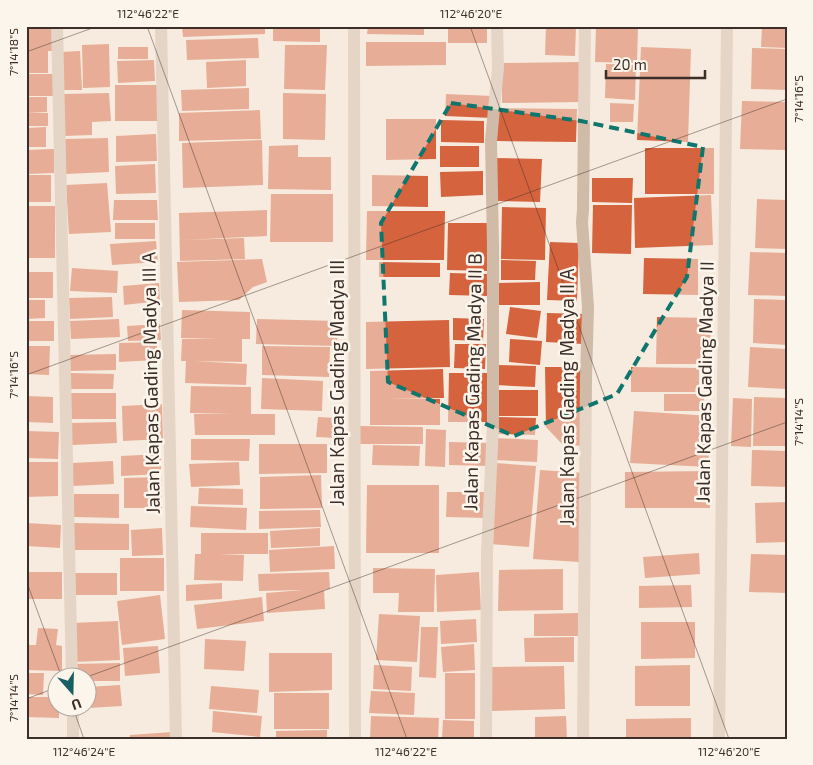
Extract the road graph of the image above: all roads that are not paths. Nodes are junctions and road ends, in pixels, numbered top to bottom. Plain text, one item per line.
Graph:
1 (57, 26) edge
2 (161, 26) edge
3 (354, 26) edge
4 (497, 26) edge
5 (585, 26) edge
6 (727, 26) edge
7 (72, 668) edge
8 (73, 718) edge
9 (74, 739) edge
10 (176, 739) edge
11 (355, 739) edge
12 (486, 739) edge
13 (583, 739) edge
14 (719, 739) edge

1 - 7 street
2 - 10 street, Jalan Kapas Gading Madya III A
3 - 11 street, Jalan Kapas Gading Madya III
4 - 12 street, Jalan Kapas Gading Madya II B
5 - 13 street, Jalan Kapas Gading Madya II A
6 - 14 street, Jalan Kapas Gading Madya II
8 - 9 street

